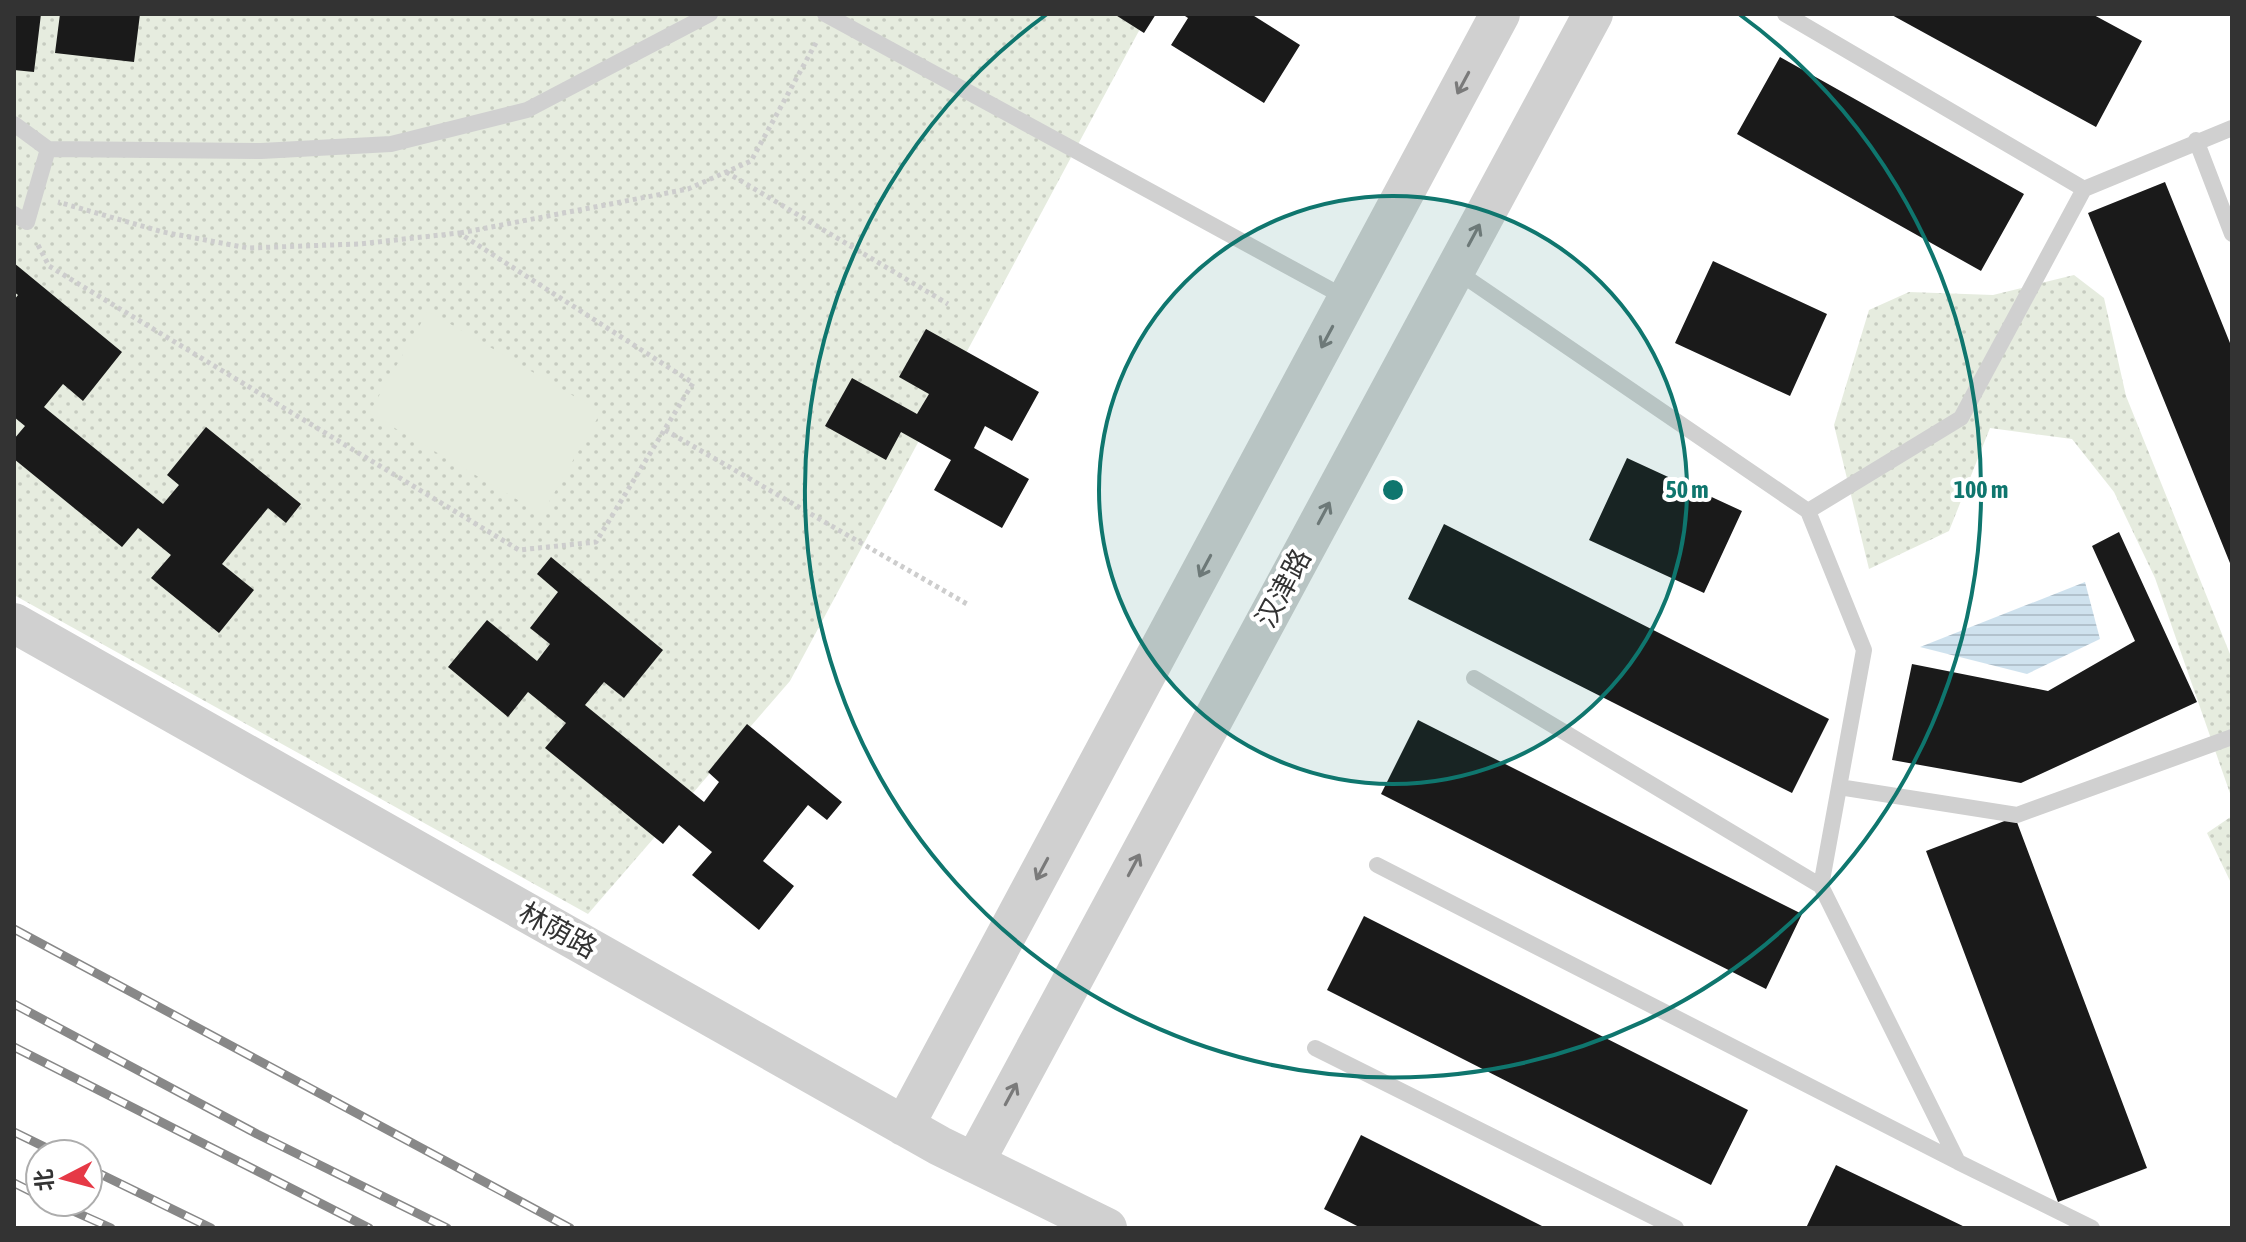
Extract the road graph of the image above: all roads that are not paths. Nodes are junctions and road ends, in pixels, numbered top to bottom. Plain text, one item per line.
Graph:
1 (710, 14) edge
2 (1500, 14) edge
3 (1593, 14) edge
4 (1785, 14) edge
5 (828, 16) edge
6 (14, 124) edge
7 (2232, 128) edge
8 (2196, 140) junction
9 (48, 149) junction
10 (2084, 189) junction
11 (20, 218) edge
12 (2232, 234) edge
13 (1455, 270) junction
14 (1348, 298) junction
15 (1808, 511) junction
16 (14, 623) edge
17 (1474, 678) dead end
18 (2232, 737) edge
19 (1839, 787) junction
20 (1377, 865) dead end
21 (1821, 886) junction
22 (1315, 1048) dead end
23 (904, 1126) junction
24 (1958, 1162) junction
25 (974, 1163) junction
26 (1107, 1228) edge
27 (1676, 1228) edge
28 (2092, 1228) edge

1 - 9 lane
2 -> 14 street
13 -> 3 street, 汉津路
4 - 10 lane
5 - 14 lane
6 - 9 lane
7 - 8 lane
8 - 10 lane
8 - 12 lane
9 - 11 lane
10 - 15 lane
13 - 15 lane
25 -> 13 street, 汉津路
14 -> 23 street
15 - 19 lane
16 - 23 street, 林荫路
17 - 21 lane
18 - 19 lane
19 - 21 lane
20 - 24 lane
21 - 24 lane
22 - 27 lane
23 - 25 street, 林荫路
24 - 28 lane
25 - 26 street, 林荫路

